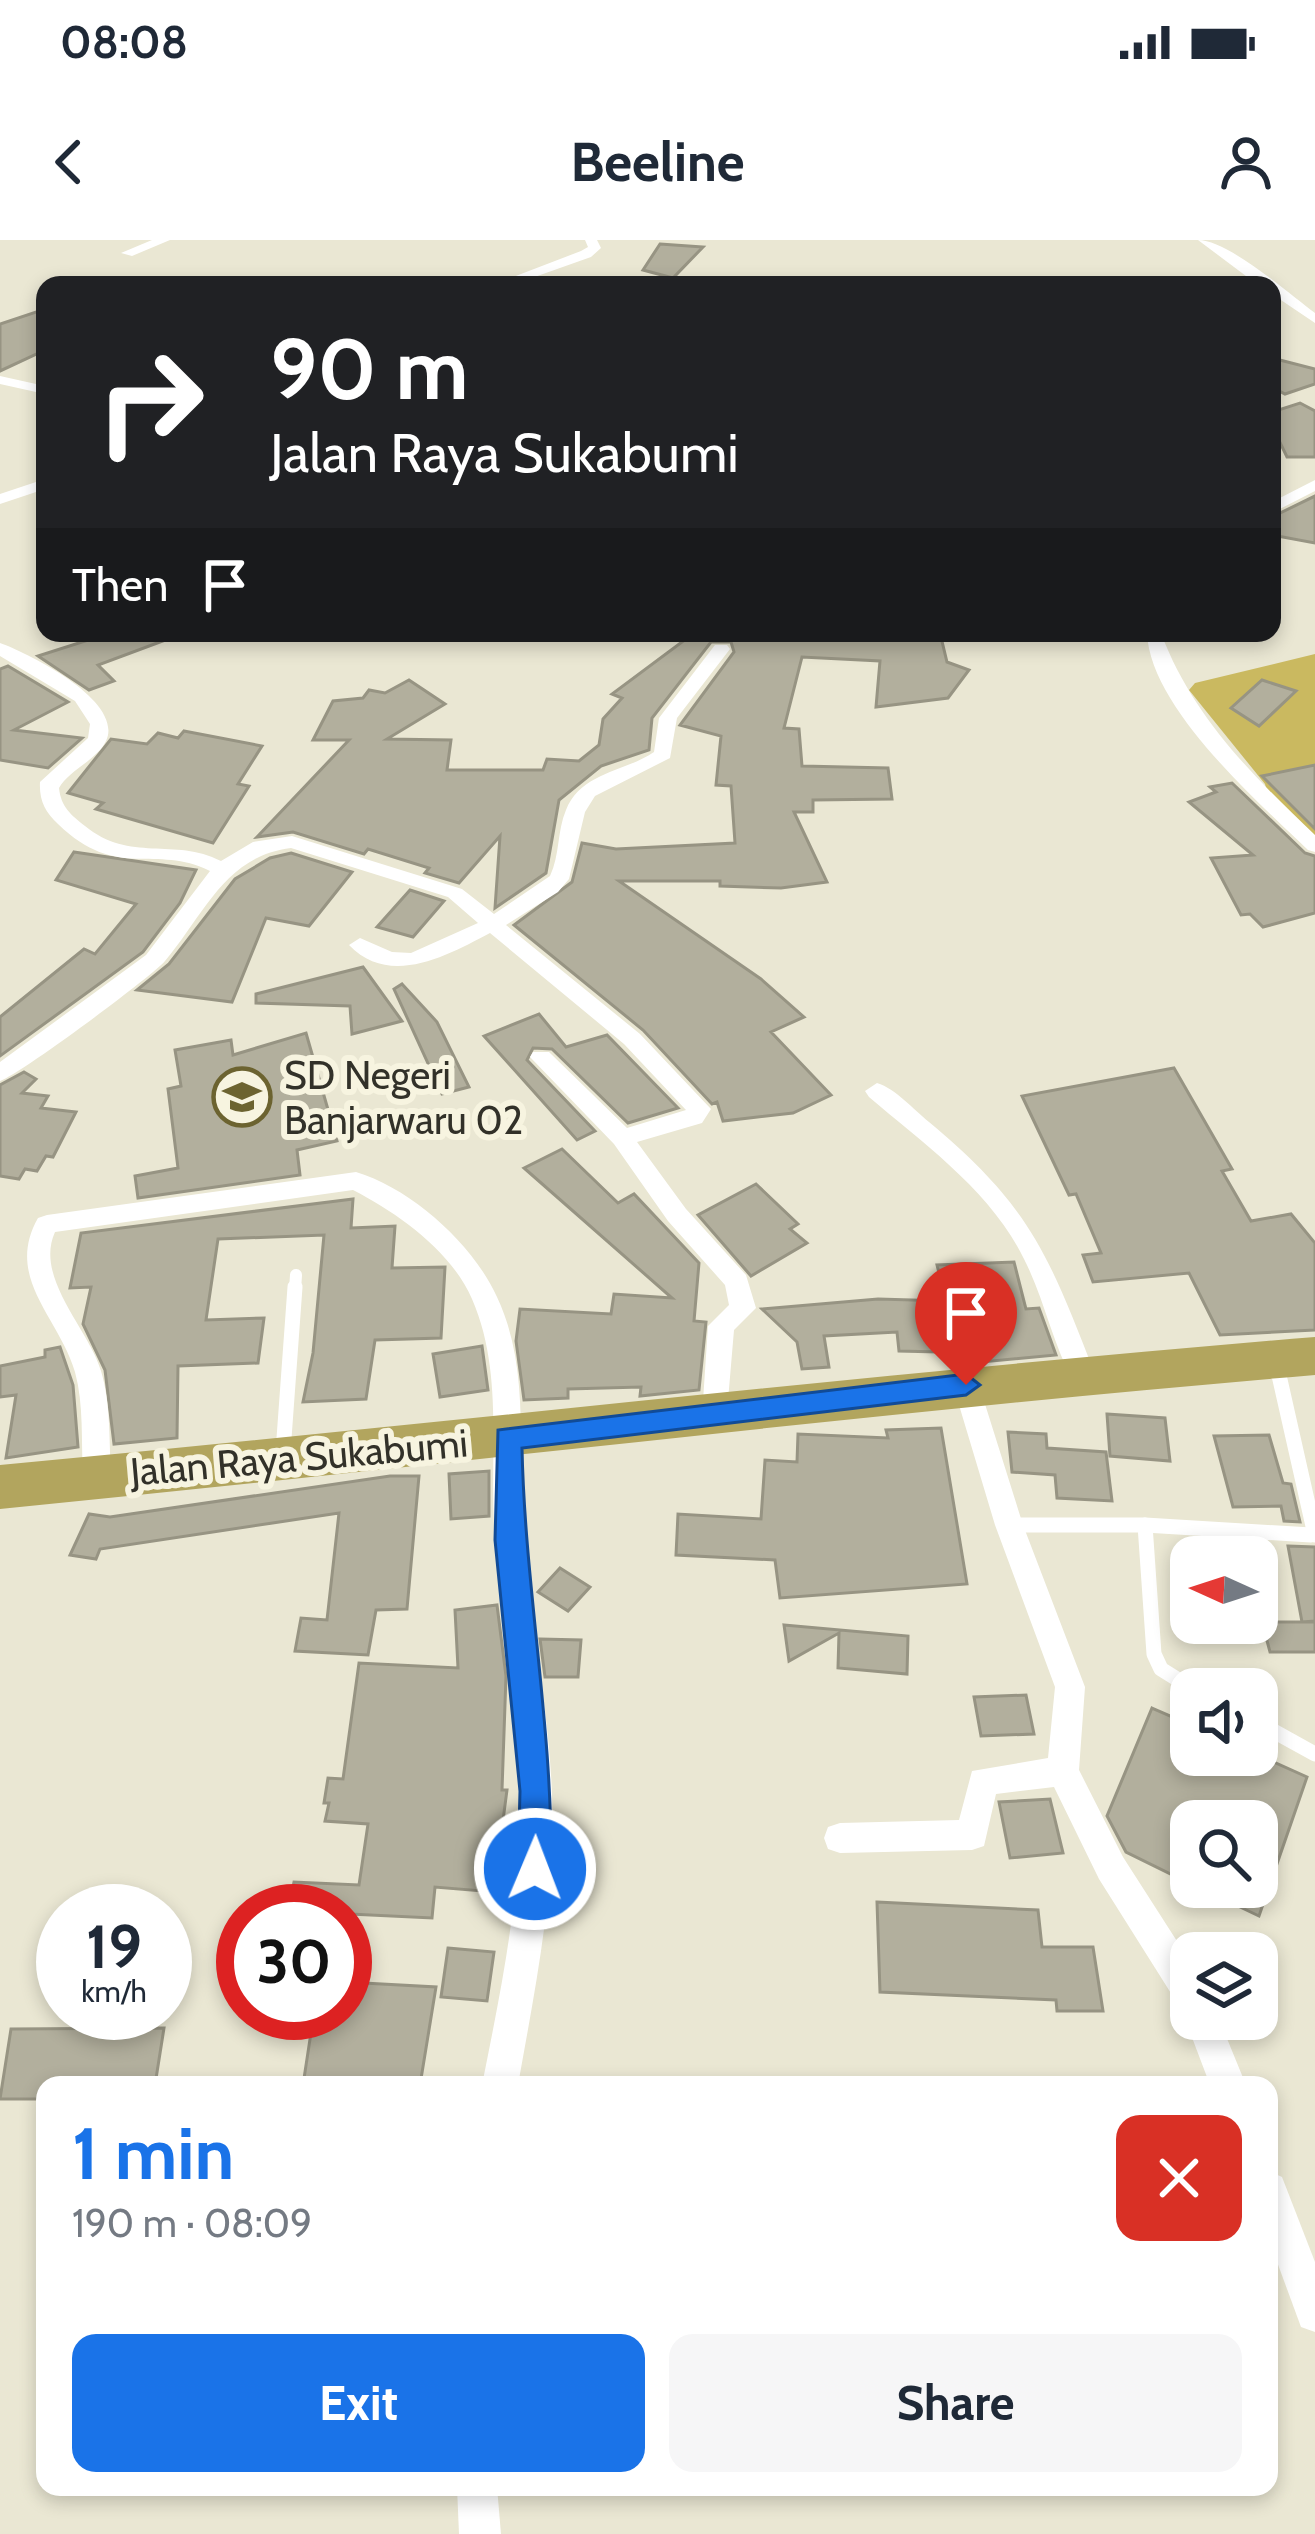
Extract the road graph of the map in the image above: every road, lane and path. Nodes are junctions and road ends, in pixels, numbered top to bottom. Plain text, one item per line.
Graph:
1 (164, 240) edge
2 (591, 240) edge
3 (1204, 240) edge
4 (127, 253) dead end
5 (524, 276) edge
6 (1255, 276) edge
7 (1281, 295) edge
8 (1315, 319) edge
9 (0, 380) edge
10 (36, 388) edge
11 (0, 478) edge
12 (1315, 484) edge
13 (36, 487) edge
14 (18, 493) junction
15 (0, 499) edge
16 (1281, 503) edge
17 (1155, 642) edge
18 (0, 648) edge
19 (721, 649) dead end
20 (1315, 846) edge
21 (222, 868) junction
22 (490, 924) junction
23 (360, 945) dead end
24 (541, 1057) dead end
25 (0, 1073) edge
26 (877, 1091) dead end
27 (622, 1138) junction
28 (296, 1275) dead end
29 (1295, 1357) edge
30 (1082, 1374) junction
31 (966, 1385) junction
32 (716, 1416) junction
33 (508, 1438) junction
34 (283, 1457) junction
35 (97, 1475) junction
36 (0, 1487) edge
37 (1144, 1525) junction
38 (1009, 1526) junction
39 (1313, 1535) edge
40 (1170, 1675) edge
41 (1278, 1734) edge
42 (1315, 1754) edge
43 (1063, 1771) junction
44 (840, 1838) dead end
45 (1170, 1961) edge
46 (1210, 2040) edge
47 (502, 2076) edge
48 (1224, 2076) edge
49 (1278, 2215) edge
50 (1315, 2313) edge
51 (477, 2496) edge
52 (479, 2534) edge

1 - 4 street
2 - 5 street
3 - 6 street
7 - 8 street
9 - 10 street
11 - 14 street
12 - 16 street
13 - 14 street
14 - 15 street
17 - 20 street
18 - 21 street
19 - 22 street
21 - 22 street
21 - 25 street
22 - 23 street
22 - 27 street
24 - 27 street
26 - 30 street
27 - 32 street
28 - 34 lane
29 - 30 highway, Jalan Raya Sukabumi
29 - 39 lane
30 - 31 highway, Jalan Raya Sukabumi
31 - 32 highway, Jalan Raya Sukabumi
31 - 38 street
32 - 33 highway, Jalan Raya Sukabumi
33 - 34 highway, Jalan Raya Sukabumi
33 - 35 street
33 - 47 street
34 - 35 highway, Jalan Raya Sukabumi
35 - 36 highway, Jalan Raya Sukabumi
37 - 38 lane
37 - 39 lane
37 - 40 lane
38 - 43 street
41 - 42 lane
43 - 44 street
43 - 45 street
46 - 48 street
49 - 50 street
51 - 52 street

